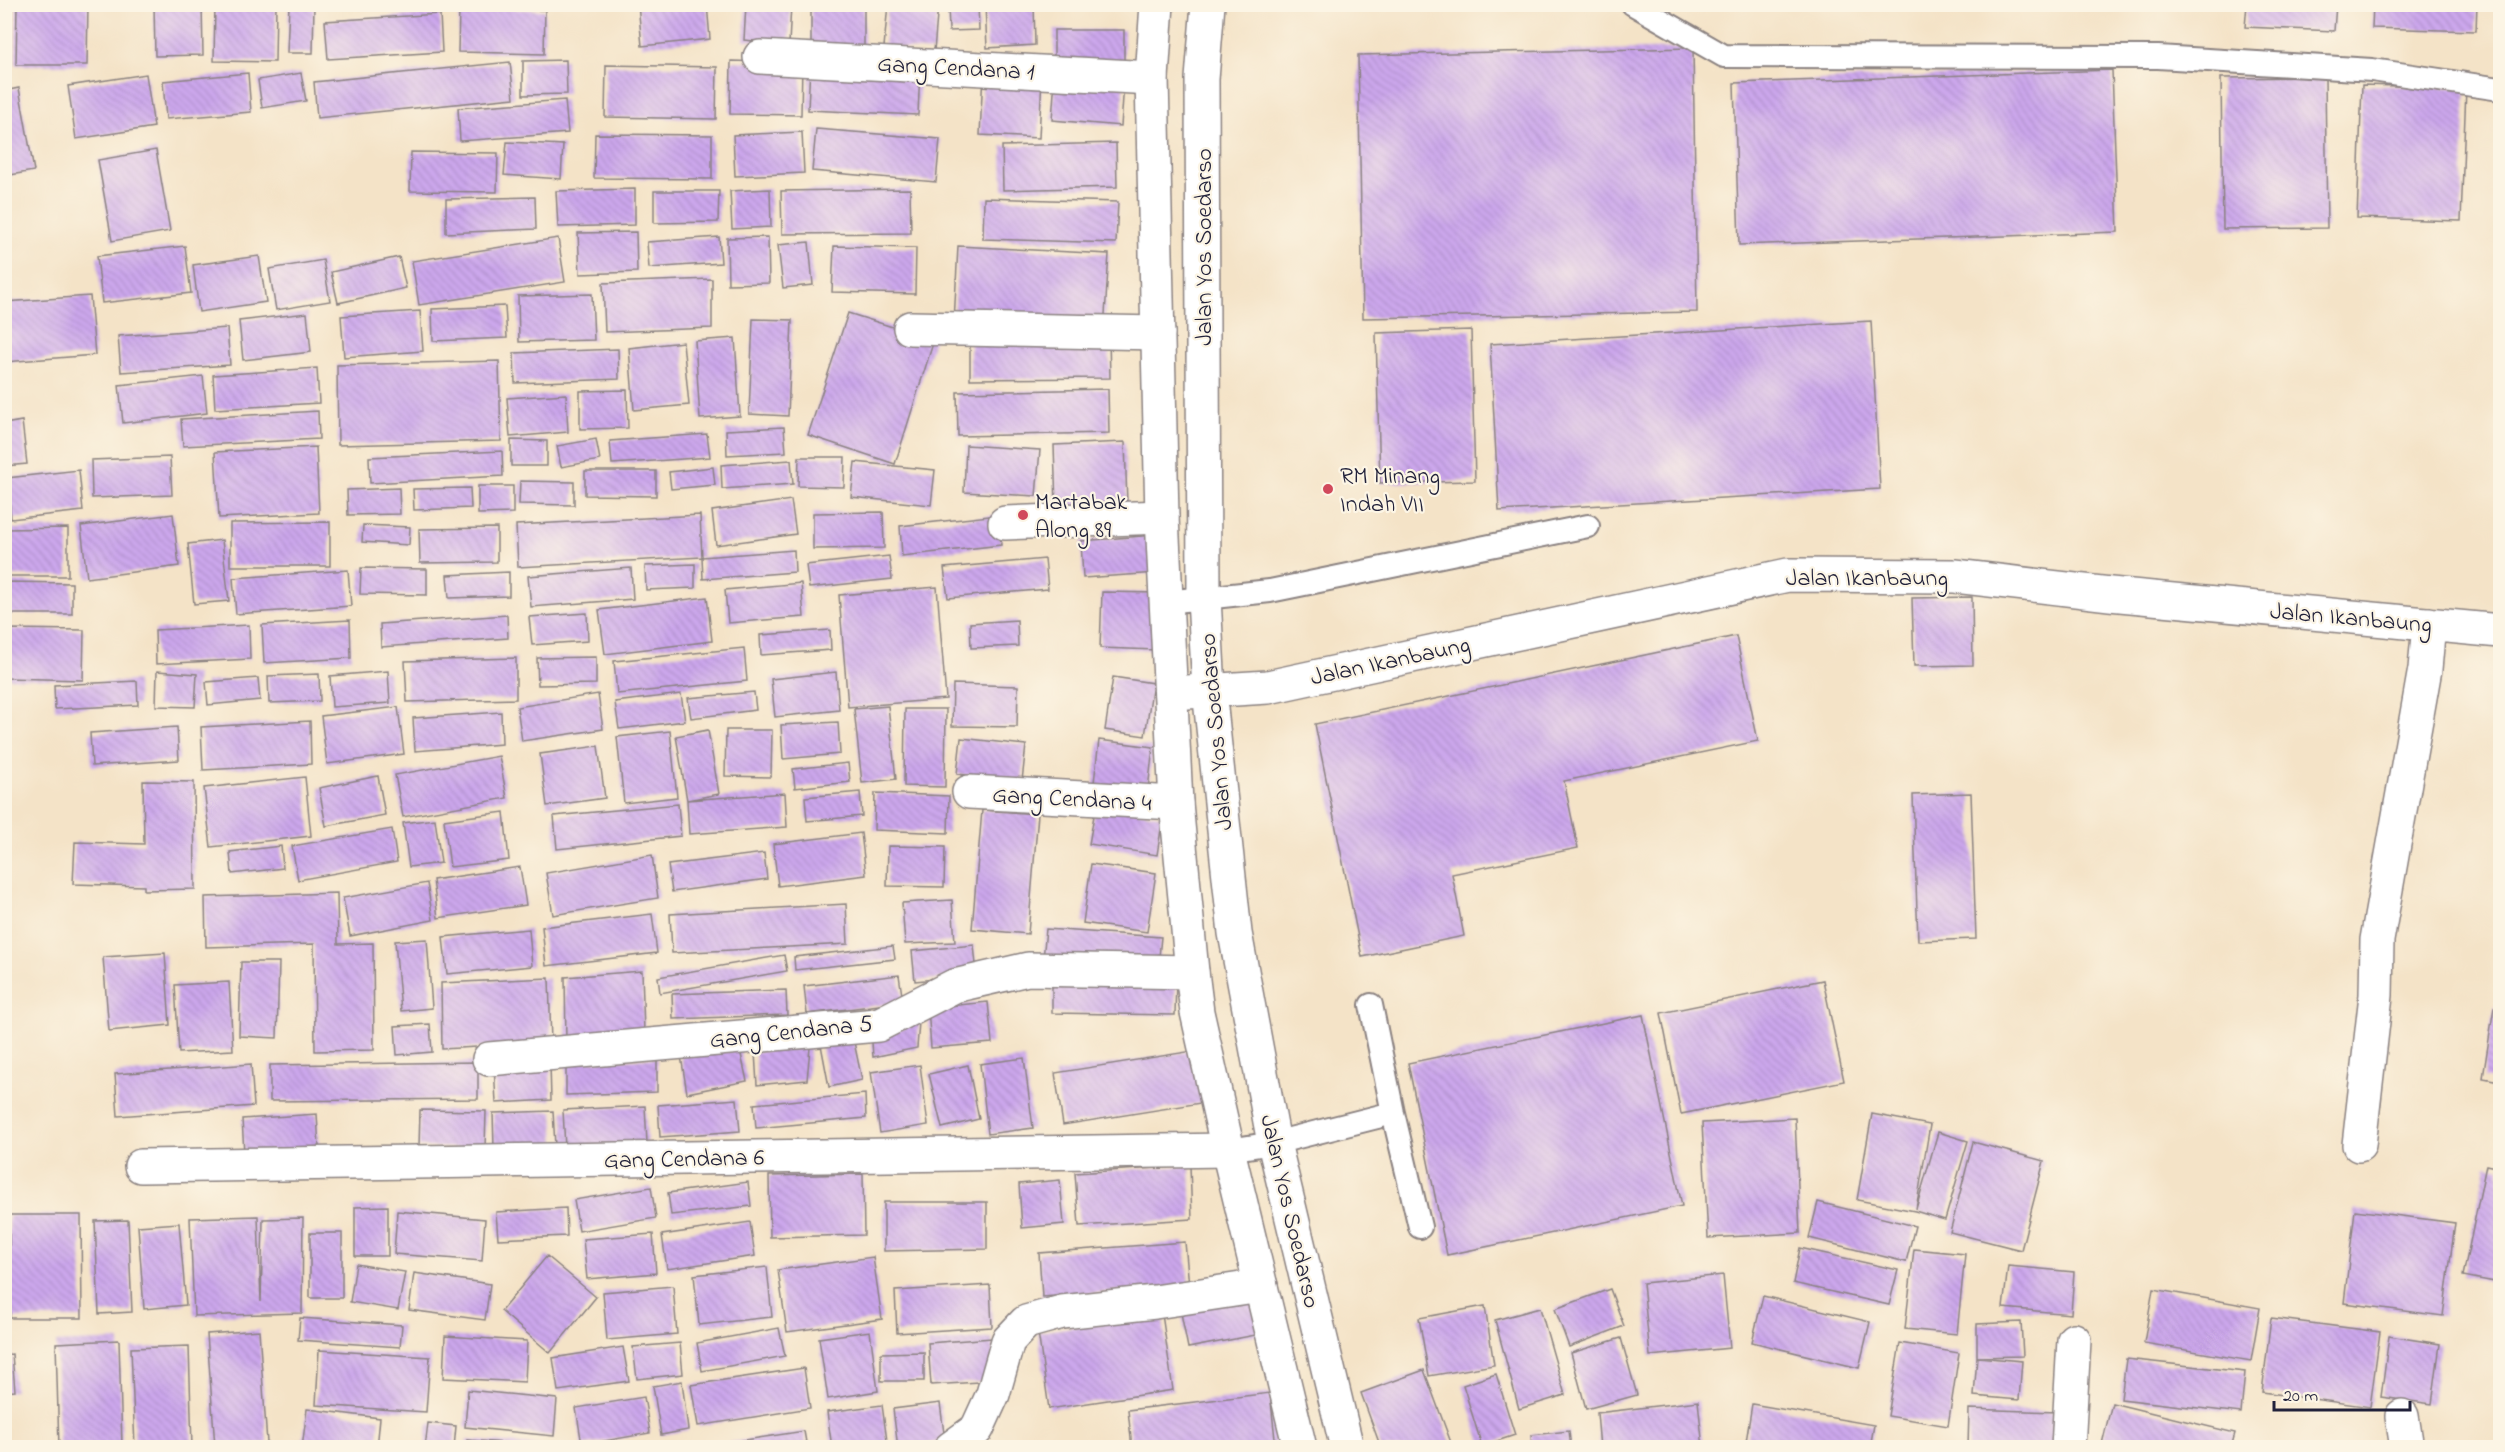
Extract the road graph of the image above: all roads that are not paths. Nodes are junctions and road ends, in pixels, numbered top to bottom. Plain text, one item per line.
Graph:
1 (1157, 4) edge
2 (1208, 4) edge
3 (1633, 4) edge
4 (760, 57) dead end
5 (1152, 78) junction
6 (2500, 89) edge
7 (910, 328) dead end
8 (1158, 333) junction
9 (1162, 517) junction
10 (1005, 523) dead end
11 (1588, 526) dead end
12 (1204, 598) junction
13 (1166, 602) junction
14 (2429, 624) junction
15 (2500, 631) edge
16 (1209, 690) junction
17 (1171, 693) junction
18 (969, 792) dead end
19 (1176, 803) junction
20 (1192, 972) junction
21 (1371, 1005) dead end
22 (489, 1059) dead end
23 (1393, 1113) junction
24 (1274, 1143) junction
25 (2359, 1145) dead end
26 (1228, 1150) junction
27 (141, 1166) dead end
28 (1420, 1227) dead end
29 (1261, 1286) junction
30 (2074, 1340) dead end
31 (2402, 1416) dead end
32 (951, 1448) edge
33 (1300, 1448) edge
34 (1347, 1448) edge
35 (2068, 1448) edge
36 (2407, 1448) edge

1 - 5 main road, Jalan Yos Soedarso
2 - 12 main road, Jalan Yos Soedarso
3 - 6 lane
4 - 5 main road, Gang Cendana 1
5 - 8 main road, Jalan Yos Soedarso
7 - 8 main road
8 - 9 main road, Jalan Yos Soedarso
9 - 10 main road
9 - 13 main road, Jalan Yos Soedarso
11 - 12 lane
12 - 13 lane
12 - 16 main road, Jalan Yos Soedarso
13 - 17 main road, Jalan Yos Soedarso
14 - 15 main road, Jalan Ikanbaung
14 - 16 main road, Jalan Ikanbaung
14 - 25 main road
16 - 17 main road, Jalan Ikanbaung
16 - 24 main road, Jalan Yos Soedarso
17 - 19 main road, Jalan Yos Soedarso
18 - 19 main road, Gang Cendana 4
19 - 20 main road, Jalan Yos Soedarso
20 - 22 main road, Gang Cendana 5
20 - 26 main road, Jalan Yos Soedarso
21 - 23 lane
23 - 24 lane
23 - 28 lane
24 - 26 lane
24 - 34 main road, Jalan Yos Soedarso
26 - 27 main road, Gang Cendana 6
26 - 29 main road, Jalan Yos Soedarso
29 - 32 main road
29 - 33 main road, Jalan Yos Soedarso
30 - 35 main road
31 - 36 main road

